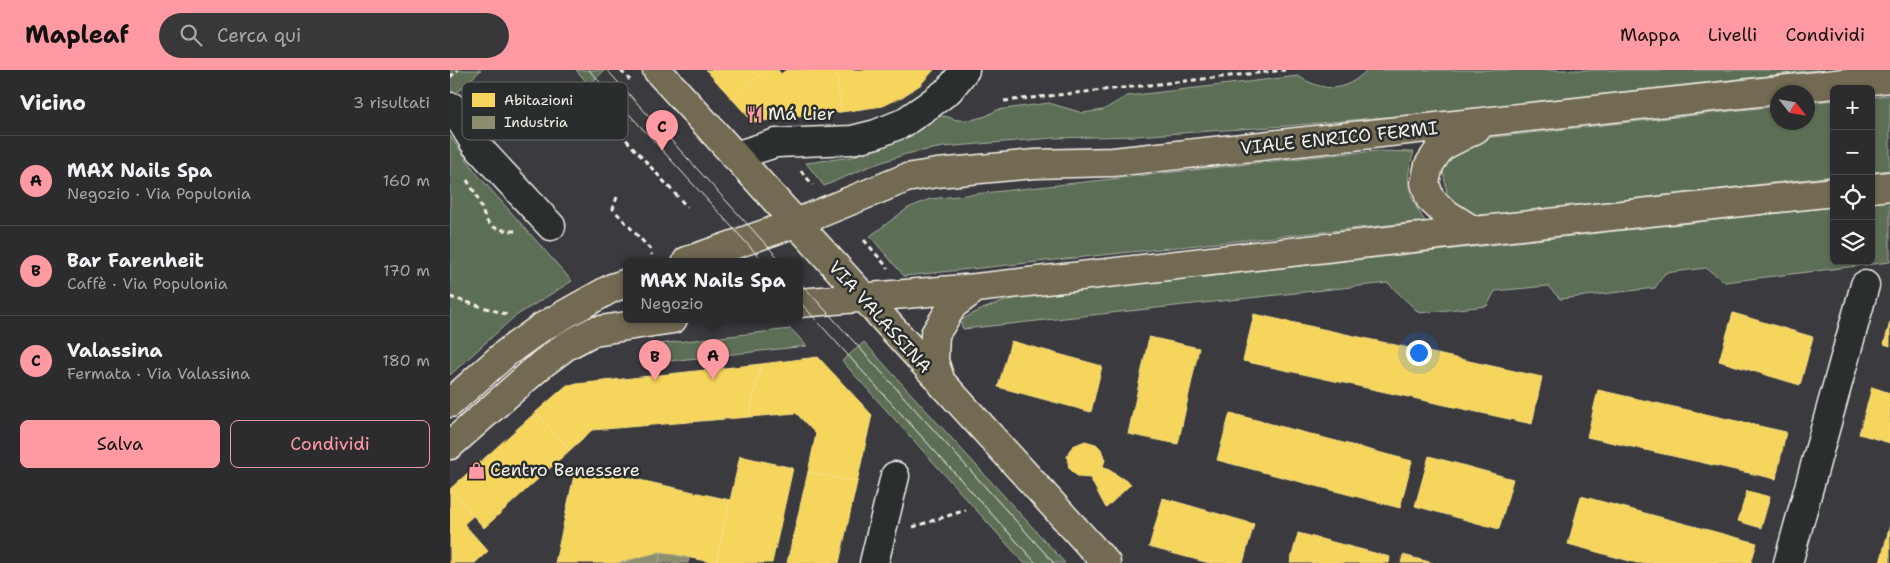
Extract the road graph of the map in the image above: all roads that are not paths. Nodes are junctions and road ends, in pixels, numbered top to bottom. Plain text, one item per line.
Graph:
1 (657, 70) edge
2 (965, 70) edge
3 (1890, 78) edge
4 (452, 107) dead end
5 (1491, 121) junction
6 (462, 123) edge
7 (473, 140) edge
8 (735, 156) junction
9 (1890, 186) edge
10 (1875, 188) edge
11 (1830, 192) edge
12 (796, 223) junction
13 (551, 226) dead end
14 (1474, 231) junction
15 (696, 258) edge
16 (623, 284) edge
17 (1865, 285) dead end
18 (976, 288) junction
19 (863, 298) junction
20 (803, 303) edge
21 (647, 323) edge
22 (943, 386) junction
23 (450, 403) edge
24 (450, 445) edge
25 (895, 476) dead end
26 (874, 563) edge
27 (1106, 563) edge
28 (1788, 563) edge

1 - 8 main road, VIA VALASSINA
2 - 8 street
3 - 5 main road, VIALE ENRICO FERMI
4 - 6 street
5 - 12 main road, VIALE ENRICO FERMI
5 - 14 main road
7 - 13 street
8 - 12 main road, VIA VALASSINA
9 - 10 main road
11 - 14 main road
12 - 15 main road, VIALE ENRICO FERMI
12 - 19 main road, VIA VALASSINA
14 - 18 main road
16 - 23 main road
17 - 28 street
18 - 19 main road
18 - 22 main road
19 - 20 main road
19 - 22 main road, VIA VALASSINA
21 - 24 main road
22 - 27 main road, VIA VALASSINA
25 - 26 street

